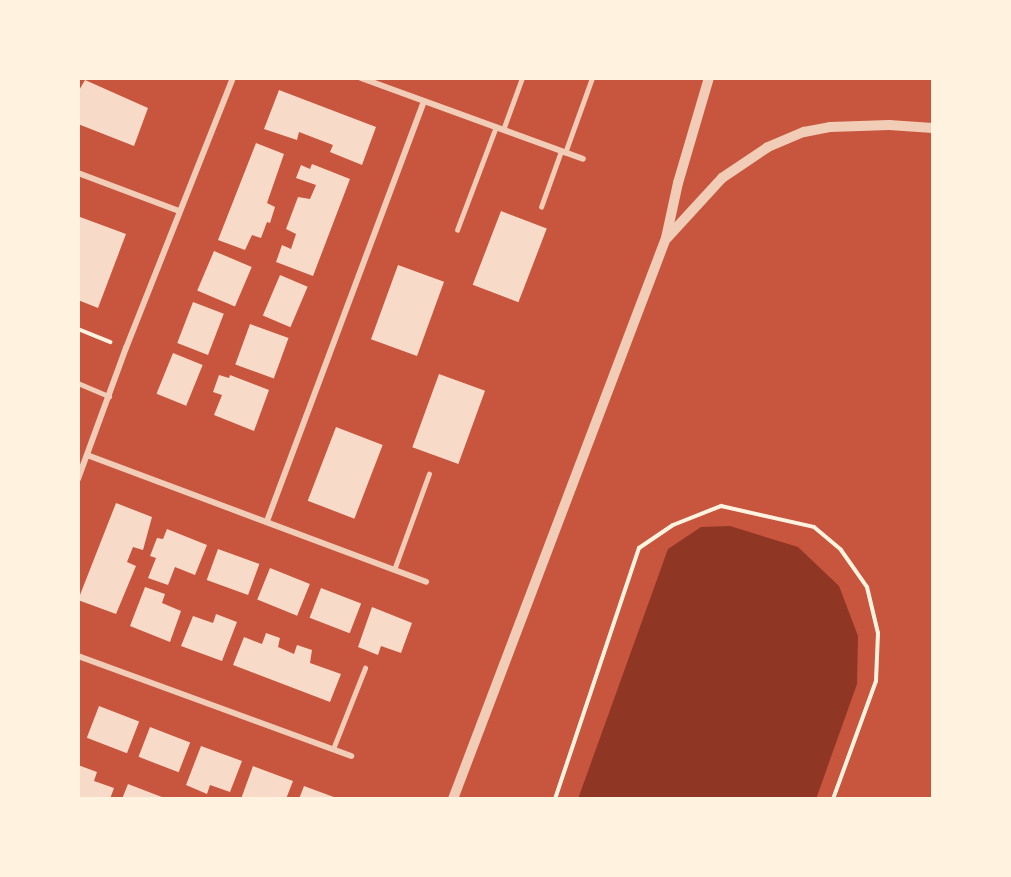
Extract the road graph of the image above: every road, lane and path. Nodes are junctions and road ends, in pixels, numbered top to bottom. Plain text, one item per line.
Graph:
1 (233, 78) edge
2 (361, 78) edge
3 (522, 78) edge
4 (592, 78) edge
5 (709, 78) edge
6 (424, 101) junction
7 (933, 128) edge
8 (500, 129) junction
9 (563, 152) junction
10 (583, 159) dead end
11 (78, 173) edge
12 (541, 207) dead end
13 (179, 211) junction
14 (457, 230) dead end
15 (666, 238) junction
16 (78, 329) edge
17 (126, 348) junction
18 (78, 383) edge
19 (109, 396) junction
20 (87, 455) junction
21 (429, 474) dead end
22 (78, 479) edge
23 (267, 521) junction
24 (394, 570) junction
25 (426, 582) dead end
26 (78, 656) edge
27 (365, 668) dead end
28 (333, 749) junction
29 (351, 756) dead end
30 (453, 799) edge
31 (555, 799) edge
32 (833, 799) edge

1 - 13 street
2 - 6 street
3 - 8 lane
4 - 9 lane
5 - 15 street
6 - 8 street
6 - 23 street
7 - 15 street
8 - 9 street
8 - 14 lane
9 - 10 street
9 - 12 lane
11 - 13 street
13 - 17 street
15 - 30 street
16 - 17 path
17 - 19 street
18 - 19 lane
19 - 20 street
20 - 22 street
20 - 23 street
21 - 24 lane
23 - 24 street
24 - 25 street
26 - 28 street
27 - 28 lane
28 - 29 street
31 - 32 path

